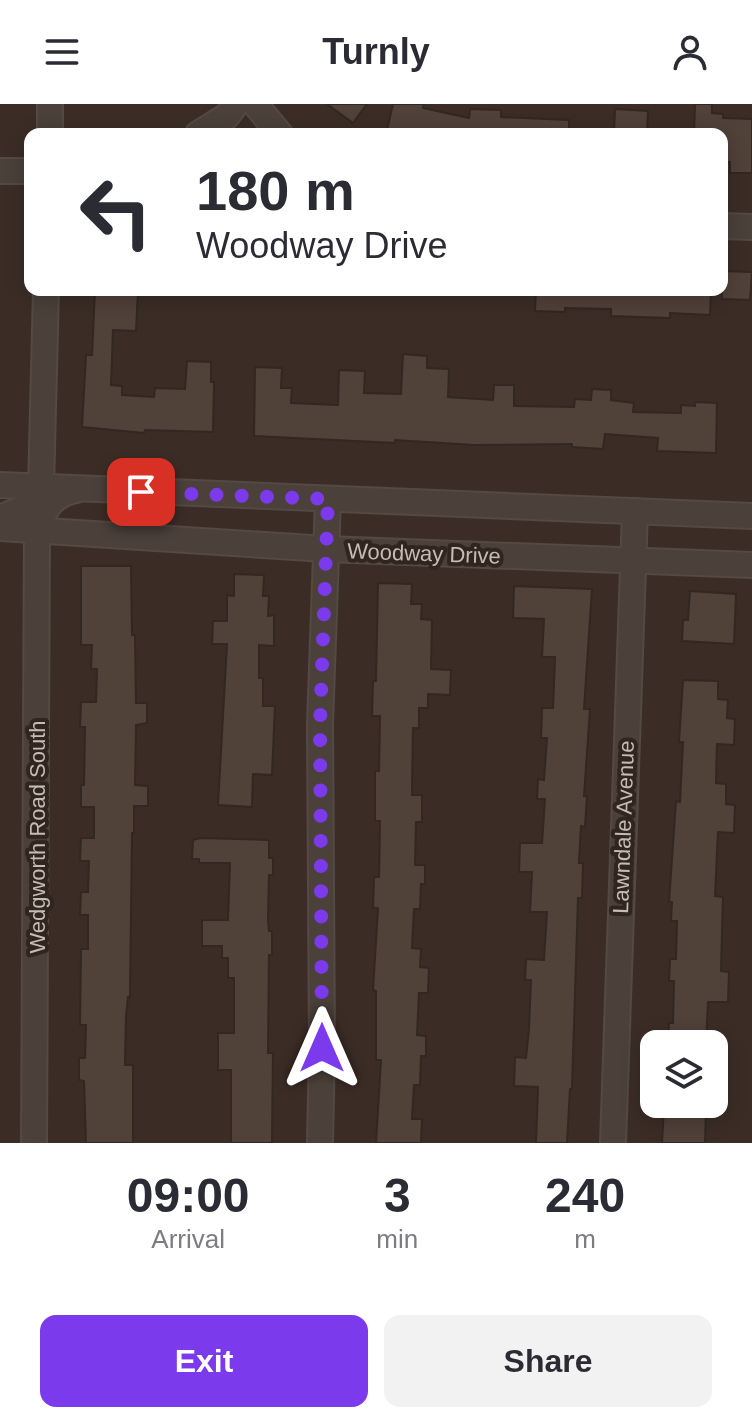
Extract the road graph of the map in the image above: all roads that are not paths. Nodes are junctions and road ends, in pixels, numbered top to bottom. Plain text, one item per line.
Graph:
1 (50, 104) edge
2 (236, 104) edge
3 (255, 104) edge
4 (50, 128) edge
5 (208, 128) edge
6 (275, 128) edge
7 (0, 171) edge
8 (24, 171) edge
9 (728, 226) edge
10 (752, 227) edge
11 (46, 296) edge
12 (0, 485) edge
13 (41, 488) junction
14 (79, 489) junction
15 (328, 499) junction
16 (635, 511) junction
17 (752, 516) edge
18 (0, 518) edge
19 (0, 528) edge
20 (37, 530) junction
21 (326, 549) junction
22 (633, 561) junction
23 (752, 565) edge
24 (34, 1143) edge
25 (320, 1143) edge
26 (613, 1143) edge

1 - 4 street
2 - 5 street
3 - 6 street
7 - 8 street
9 - 10 street
11 - 13 street
12 - 13 street
13 - 14 street
13 - 18 street
14 - 15 street
14 - 20 street
15 - 16 street
15 - 21 street
16 - 17 street
16 - 22 street, Lawndale Avenue
19 - 20 street, Woodway Drive
20 - 21 street, Woodway Drive
20 - 24 street, Wedgworth Road South
21 - 22 street, Woodway Drive
21 - 25 street
22 - 23 street, Woodway Drive
22 - 26 street, Lawndale Avenue

